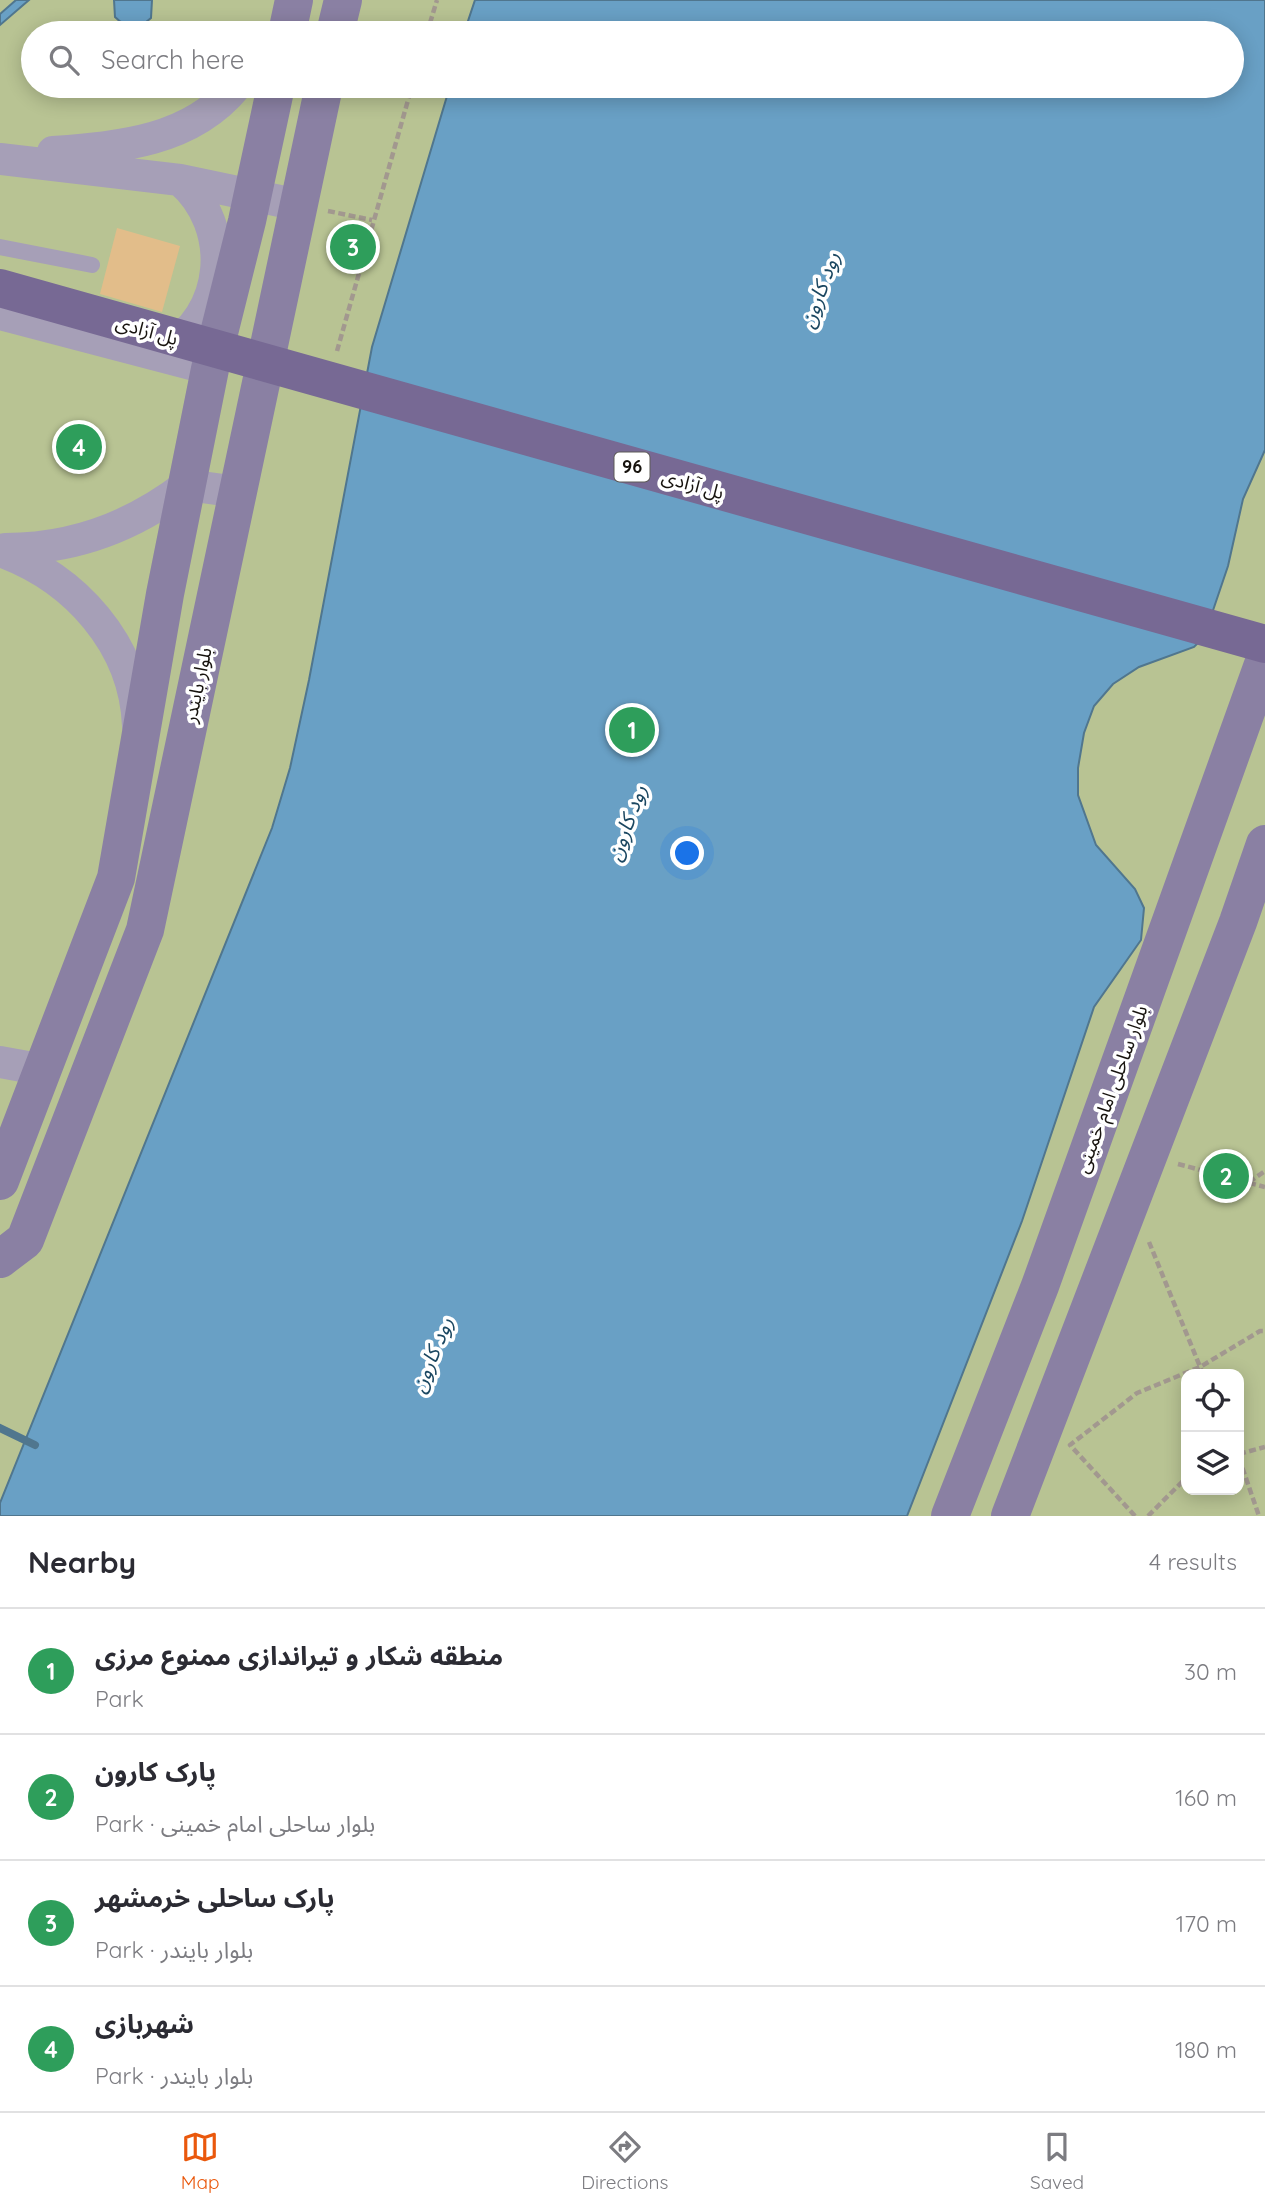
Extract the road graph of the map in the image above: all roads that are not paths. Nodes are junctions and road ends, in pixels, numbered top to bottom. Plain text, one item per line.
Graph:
1 (343, 0) edge
2 (338, 21) edge
3 (226, 98) edge
4 (273, 98) edge
5 (321, 98) edge
6 (0, 158) edge
7 (180, 180) junction
8 (253, 195) junction
9 (299, 205) junction
10 (0, 247) edge
11 (92, 265) dead end
12 (0, 288) edge
13 (0, 314) edge
14 (152, 355) junction
15 (210, 369) junction
16 (187, 485) junction
17 (237, 492) junction
18 (0, 550) edge
19 (1264, 659) edge
20 (138, 746) junction
21 (1265, 844) edge
22 (0, 1062) edge
23 (44, 1070) junction
24 (0, 1181) edge
25 (0, 1259) edge
26 (950, 1516) edge
27 (1010, 1516) edge

1 - 2 street
3 - 6 street
4 - 8 street
5 - 9 street, بلوار بایندر
6 - 7 street
7 - 8 street
7 - 14 street
8 - 9 street
8 - 15 street
9 - 17 street, بلوار بایندر
10 - 11 lane
12 - 19 main road, پل آزادی / 96, bridge
13 - 14 street
14 - 15 street
15 - 16 street
16 - 17 street
16 - 18 street
16 - 20 street
17 - 25 street, بلوار بایندر
18 - 20 street
19 - 26 street, بلوار ساحلی امام خمینی
20 - 23 street
21 - 27 street
22 - 23 street
23 - 24 street

